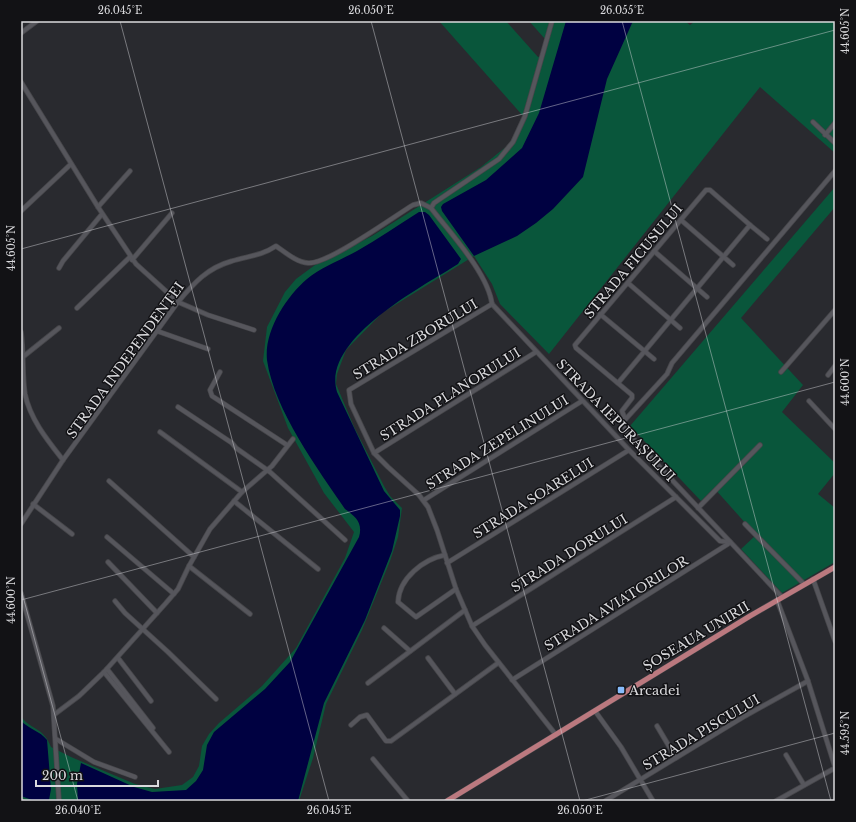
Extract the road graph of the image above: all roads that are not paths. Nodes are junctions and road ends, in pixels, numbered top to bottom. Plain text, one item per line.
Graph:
1 (37, 21) edge
2 (552, 21) edge
3 (21, 33) edge
4 (21, 82) edge
5 (813, 122) dead end
6 (835, 123) edge
7 (825, 134) junction
8 (835, 143) edge
9 (71, 164) junction
10 (130, 171) dead end
11 (835, 171) edge
12 (98, 207) junction
13 (432, 208) junction
14 (21, 209) edge
15 (172, 213) dead end
16 (102, 214) junction
17 (681, 220) junction
18 (750, 225) junction
19 (766, 239) dead end
20 (654, 251) junction
21 (724, 256) junction
22 (131, 258) junction
23 (734, 265) dead end
24 (59, 268) dead end
25 (628, 283) junction
26 (698, 289) junction
27 (707, 297) dead end
28 (178, 302) junction
29 (492, 304) junction
30 (77, 308) dead end
31 (835, 310) edge
32 (600, 314) junction
33 (672, 321) junction
34 (59, 328) dead end
35 (680, 328) dead end
36 (254, 330) dead end
37 (157, 331) junction
38 (21, 332) edge
39 (208, 349) dead end
40 (645, 351) junction
41 (536, 352) junction
42 (23, 354) edge
43 (654, 359) dead end
44 (835, 366) edge
45 (220, 372) dead end
46 (781, 372) dead end
47 (828, 375) dead end
48 (618, 383) junction
49 (582, 401) junction
50 (808, 401) dead end
51 (178, 407) dead end
52 (624, 421) junction
53 (835, 429) edge
54 (160, 432) dead end
55 (293, 439) dead end
56 (287, 445) junction
57 (760, 445) dead end
58 (629, 450) junction
59 (374, 453) junction
60 (63, 460) junction
61 (267, 471) junction
62 (109, 481) dead end
63 (242, 492) junction
64 (676, 497) junction
65 (424, 500) junction
66 (234, 501) junction
67 (33, 504) junction
68 (698, 508) junction
69 (21, 524) edge
70 (745, 524) dead end
71 (72, 534) dead end
72 (107, 537) dead end
73 (345, 540) dead end
74 (730, 542) junction
75 (445, 555) junction
76 (194, 556) junction
77 (108, 562) dead end
78 (447, 563) junction
79 (189, 566) junction
80 (835, 567) edge
81 (318, 569) dead end
82 (813, 579) junction
83 (804, 584) junction
84 (456, 589) junction
85 (21, 593) edge
86 (174, 594) junction
87 (780, 598) junction
88 (115, 601) dead end
89 (465, 610) junction
90 (157, 614) junction
91 (250, 614) dead end
92 (472, 626) junction
93 (143, 628) junction
94 (384, 628) dead end
95 (835, 641) edge
96 (410, 651) junction
97 (118, 658) junction
98 (428, 658) dead end
99 (498, 663) junction
100 (106, 670) junction
101 (512, 680) junction
102 (808, 681) junction
103 (368, 683) dead end
104 (455, 694) junction
105 (216, 699) dead end
106 (151, 701) dead end
107 (595, 711) junction
108 (55, 714) junction
109 (351, 725) dead end
110 (656, 726) dead end
111 (153, 728) dead end
112 (556, 735) junction
113 (56, 739) junction
114 (169, 752) dead end
115 (786, 755) dead end
116 (676, 758) junction
117 (373, 759) dead end
118 (835, 768) edge
119 (135, 777) dead end
120 (641, 779) junction
121 (804, 785) junction
122 (59, 801) edge
123 (408, 801) edge
124 (448, 801) edge
125 (605, 801) edge
126 (653, 801) edge
127 (776, 801) edge

1 - 3 street
2 - 13 street
4 - 9 street
5 - 7 street
6 - 7 street
7 - 8 street
9 - 12 street
9 - 14 street
10 - 12 street
11 - 52 street
12 - 16 street
13 - 28 street, STRADA INDEPENDENȚEI
13 - 29 street
15 - 22 street
16 - 22 street
16 - 24 street
17 - 18 street, STRADA FICUSULUI
17 - 20 street, STRADA FICUSULUI
17 - 21 street
18 - 19 street, STRADA FICUSULUI
18 - 21 street
20 - 25 street, STRADA FICUSULUI
20 - 26 street
21 - 23 street
21 - 26 street
22 - 28 street
22 - 30 street
25 - 32 street, STRADA FICUSULUI
25 - 33 street
26 - 27 street
26 - 33 street
28 - 36 street
28 - 37 street, STRADA INDEPENDENȚEI
29 - 41 street, STRADA IEPURAȘULUI
29 - 59 street, STRADA ZBORULUI
31 - 46 street
32 - 40 street
32 - 48 street, STRADA FICUSULUI
33 - 35 street
33 - 40 street
34 - 42 street
37 - 39 street
37 - 60 street, STRADA INDEPENDENȚEI
38 - 42 street
40 - 43 street
40 - 48 street
41 - 49 street, STRADA IEPURAȘULUI
41 - 59 street, STRADA PLANORULUI
42 - 60 street
44 - 47 street
45 - 56 street
48 - 52 street, STRADA FICUSULUI
49 - 58 street, STRADA IEPURAȘULUI
49 - 65 street, STRADA ZEPELINULUI
50 - 53 street
51 - 61 street
52 - 68 street, STRADA IEPURAȘULUI
54 - 63 street
55 - 56 street
56 - 61 street
57 - 68 street
58 - 64 street, STRADA IEPURAȘULUI
58 - 78 street, STRADA SOARELUI
59 - 65 street
60 - 67 street, STRADA INDEPENDENȚEI
61 - 63 street
61 - 73 street
62 - 76 street
63 - 66 street
64 - 74 street, STRADA IEPURAȘULUI
64 - 92 street, STRADA DORULUI
65 - 75 street
66 - 76 street
66 - 81 street
67 - 69 street, STRADA INDEPENDENȚEI
67 - 71 street
68 - 74 street, STRADA IEPURAȘULUI
70 - 83 street
72 - 86 street
74 - 87 street, STRADA IEPURAȘULUI
74 - 101 street, STRADA AVIATORILOR
75 - 78 street
75 - 84 street
76 - 79 street
77 - 90 street
78 - 84 street
79 - 86 street
79 - 91 street
80 - 82 main road, ȘOSEAUA UNIRII
82 - 83 main road, ȘOSEAUA UNIRII
82 - 95 street
83 - 87 main road, ȘOSEAUA UNIRII
84 - 89 street
85 - 108 street
86 - 90 street
87 - 102 street
87 - 107 main road, ȘOSEAUA UNIRII
88 - 93 street
89 - 92 street
89 - 96 street
90 - 93 street
92 - 99 street
93 - 97 street
93 - 105 street
94 - 96 street
96 - 103 street
97 - 100 street
97 - 106 street
98 - 104 street
99 - 101 street
99 - 104 street
100 - 108 street
100 - 111 street
100 - 114 street
101 - 112 street
102 - 116 street, STRADA PISCULUI
102 - 118 street
104 - 109 street
107 - 112 main road, ȘOSEAUA UNIRII
107 - 120 street
108 - 113 street
110 - 116 street
112 - 124 main road, ȘOSEAUA UNIRII
113 - 119 street
113 - 122 street
115 - 121 street
116 - 120 street, STRADA PISCULUI
117 - 123 street
118 - 121 street
120 - 125 street, STRADA PISCULUI
120 - 126 street
121 - 127 street

